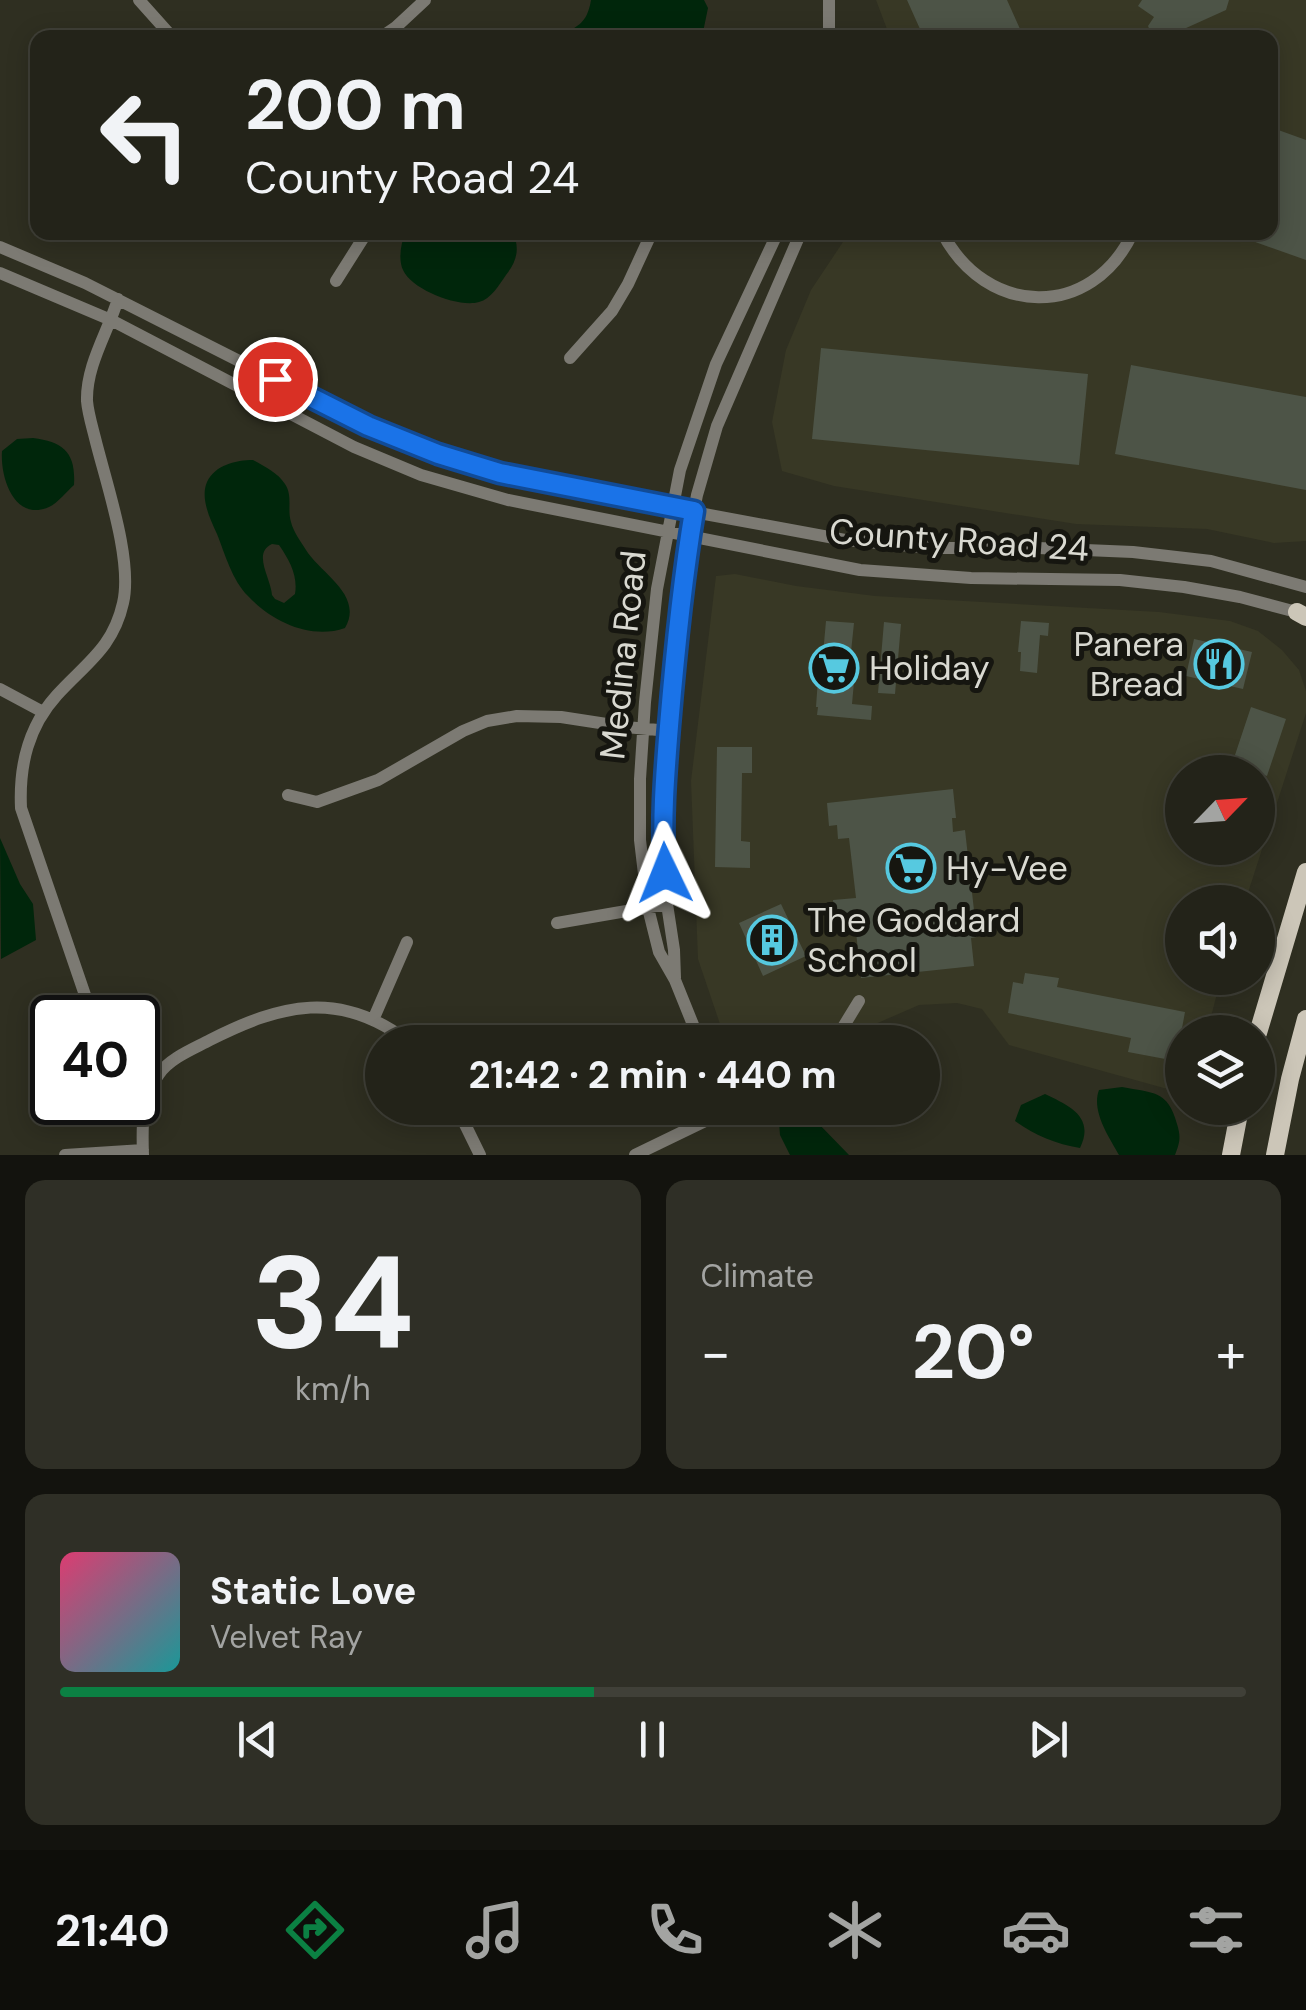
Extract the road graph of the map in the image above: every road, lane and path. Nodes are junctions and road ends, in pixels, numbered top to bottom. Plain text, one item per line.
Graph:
1 (139, 0) edge
2 (425, 0) edge
3 (829, 0) edge
4 (166, 30) edge
5 (393, 30) edge
6 (829, 30) edge
7 (362, 240) edge
8 (648, 240) edge
9 (774, 240) edge
10 (798, 240) edge
11 (946, 240) edge
12 (1129, 240) edge
13 (0, 247) edge
14 (0, 273) edge
15 (336, 281) dead end
16 (118, 299) junction
17 (112, 320) junction
18 (570, 358) dead end
19 (672, 508) junction
20 (694, 511) junction
21 (668, 532) junction
22 (690, 536) junction
23 (1306, 587) edge
24 (1303, 614) edge
25 (0, 689) edge
26 (43, 712) junction
27 (643, 729) junction
28 (669, 731) junction
29 (288, 796) dead end
30 (1306, 872) edge
31 (667, 904) junction
32 (648, 908) junction
33 (558, 923) dead end
34 (406, 942) dead end
35 (675, 980) junction
36 (85, 995) edge
37 (859, 1001) dead end
38 (1263, 1015) edge
39 (1306, 1019) edge
40 (373, 1020) junction
41 (381, 1025) edge
42 (693, 1025) edge
43 (844, 1025) edge
44 (160, 1071) edge
45 (144, 1125) edge
46 (465, 1125) edge
47 (697, 1125) edge
48 (1237, 1125) edge
49 (143, 1152) edge
50 (65, 1155) edge
51 (480, 1155) edge
52 (636, 1155) edge
53 (1231, 1155) edge
54 (1274, 1155) edge

1 - 4 street
2 - 5 street
3 - 6 street
7 - 15 street
8 - 18 street
9 - 19 street, Medina Road
10 - 20 street, Medina Road
11 - 12 street
13 - 16 street, County Road 24
14 - 17 street, County Road 24
16 - 17 street
16 - 19 street, County Road 24
17 - 21 street, County Road 24
17 - 26 street
19 - 20 street, County Road 24
19 - 21 street, Medina Road
20 - 22 street, Medina Road
20 - 23 street, County Road 24
21 - 22 street, County Road 24
21 - 27 street, Medina Road
22 - 24 street, County Road 24
22 - 28 street, Medina Road
25 - 26 street
26 - 36 street
27 - 28 street
27 - 29 street
27 - 32 street, Medina Road
28 - 31 street, Medina Road
30 - 38 main road
31 - 32 street
31 - 35 street, Medina Road
32 - 33 street
32 - 35 street, Medina Road
34 - 40 street
35 - 42 street, Medina Road
37 - 43 street
39 - 54 main road
40 - 41 street
40 - 44 street
45 - 49 street
46 - 51 street
47 - 52 street
48 - 53 main road
49 - 50 street

